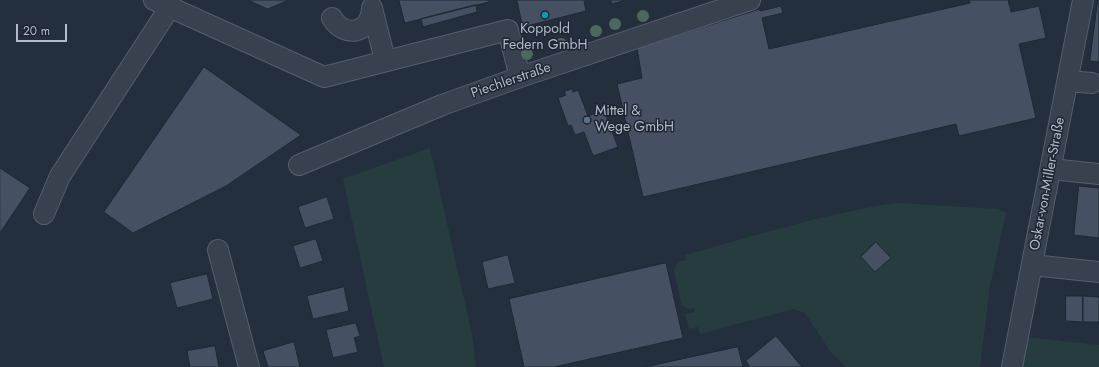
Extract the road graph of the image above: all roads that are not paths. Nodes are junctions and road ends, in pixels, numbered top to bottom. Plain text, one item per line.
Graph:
1 (750, 0) edge
2 (1082, 0) edge
3 (162, 3) edge
4 (332, 18) dead end
5 (385, 60) junction
6 (520, 77) junction
7 (1068, 81) junction
8 (1092, 83) dead end
9 (299, 165) dead end
10 (1050, 169) junction
11 (1099, 174) edge
12 (44, 214) dead end
13 (218, 250) dead end
14 (1032, 265) junction
15 (1099, 272) edge
16 (250, 367) edge
17 (1012, 367) edge

1 - 6 street, Piechlerstraße
2 - 7 street, Oskar-von-Miller-Straße
3 - 5 street
3 - 12 street
4 - 5 street
5 - 6 street
6 - 9 street, Piechlerstraße
7 - 8 street
7 - 10 street, Oskar-von-Miller-Straße
10 - 11 street
10 - 14 street, Oskar-von-Miller-Straße
13 - 16 street
14 - 15 street
14 - 17 street, Oskar-von-Miller-Straße

